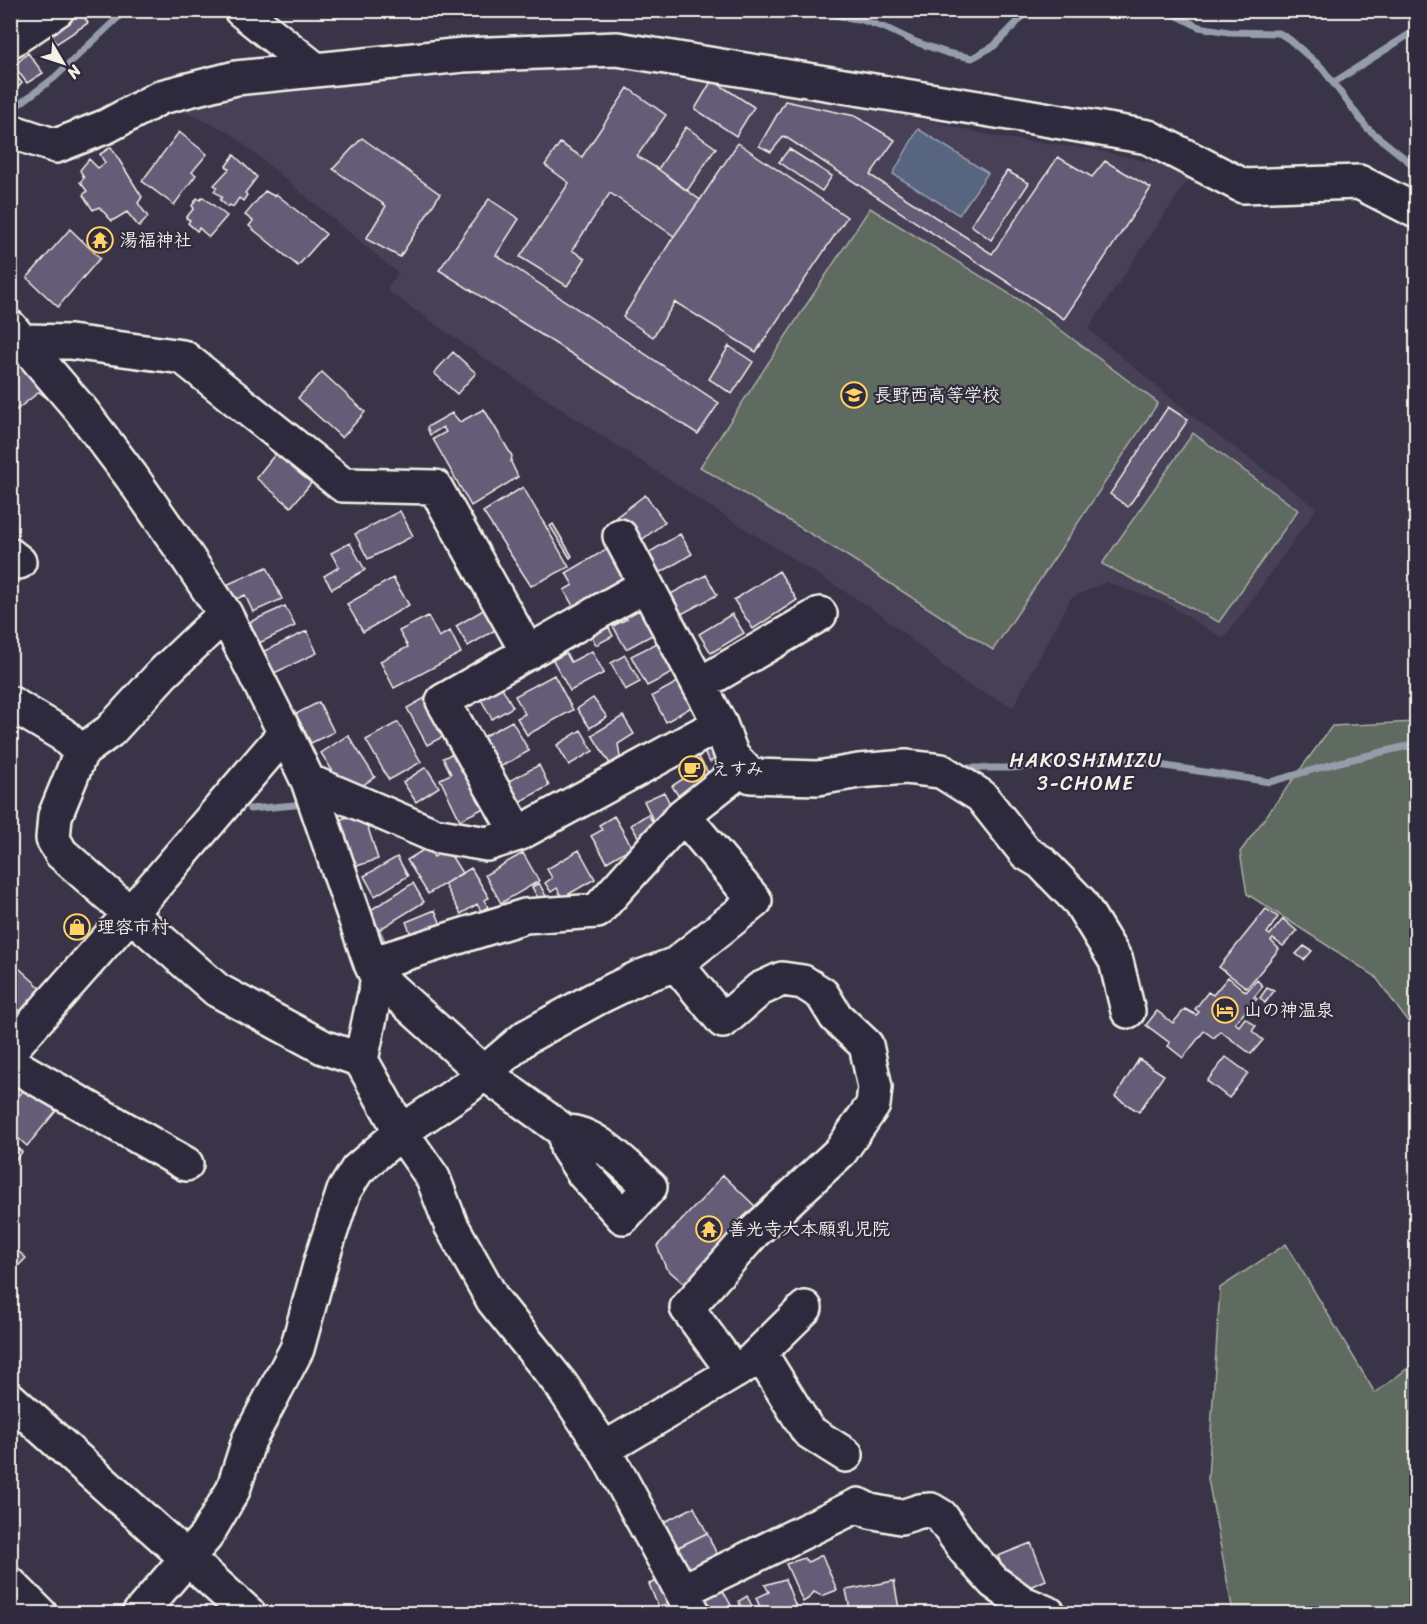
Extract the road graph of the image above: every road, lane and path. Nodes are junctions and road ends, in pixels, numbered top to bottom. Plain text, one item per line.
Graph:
1 (57, 10) edge
2 (241, 10) edge
3 (10, 41) edge
4 (316, 70) junction
5 (10, 131) edge
6 (1416, 211) edge
7 (17, 334) edge
8 (620, 536) dead end
9 (646, 585) junction
10 (225, 614) junction
11 (820, 614) dead end
12 (528, 653) junction
13 (699, 685) junction
14 (10, 703) edge
15 (720, 724) junction
16 (285, 733) junction
17 (81, 752) junction
18 (743, 768) junction
19 (308, 781) junction
20 (683, 815) junction
21 (518, 834) junction
22 (131, 913) junction
23 (676, 964) junction
24 (374, 972) junction
25 (1128, 1011) dead end
26 (10, 1050) edge
27 (361, 1060) junction
28 (10, 1063) edge
29 (484, 1073) junction
30 (401, 1132) junction
31 (565, 1132) dead end
32 (186, 1164) dead end
33 (805, 1308) dead end
34 (760, 1353) junction
35 (734, 1372) junction
36 (10, 1400) edge
37 (604, 1449) junction
38 (846, 1455) dead end
39 (188, 1558) junction
40 (10, 1584) edge
41 (688, 1603) edge
42 (40, 1614) edge
43 (139, 1614) edge
44 (249, 1614) edge
45 (1048, 1614) edge

1 - 3 street
2 - 4 street
4 - 5 street
4 - 6 street
7 - 10 street
7 - 12 street
8 - 9 street
9 - 12 street
9 - 13 street
10 - 16 street
10 - 17 street
11 - 13 street
12 - 21 street
13 - 15 street
14 - 17 street
15 - 18 street
15 - 21 street
16 - 19 street
16 - 22 street
17 - 22 street
18 - 20 street
18 - 25 street
19 - 21 street
19 - 24 street
20 - 23 street
20 - 24 street
22 - 26 street
22 - 27 street
23 - 29 street
23 - 35 street
24 - 27 street
24 - 29 street
27 - 30 street
28 - 32 street
29 - 30 street
29 - 31 street
30 - 37 street
30 - 39 street
33 - 34 street
34 - 35 street
34 - 38 street
35 - 37 street
36 - 39 street
37 - 41 street
39 - 43 street
39 - 44 street
40 - 42 street
41 - 45 street

